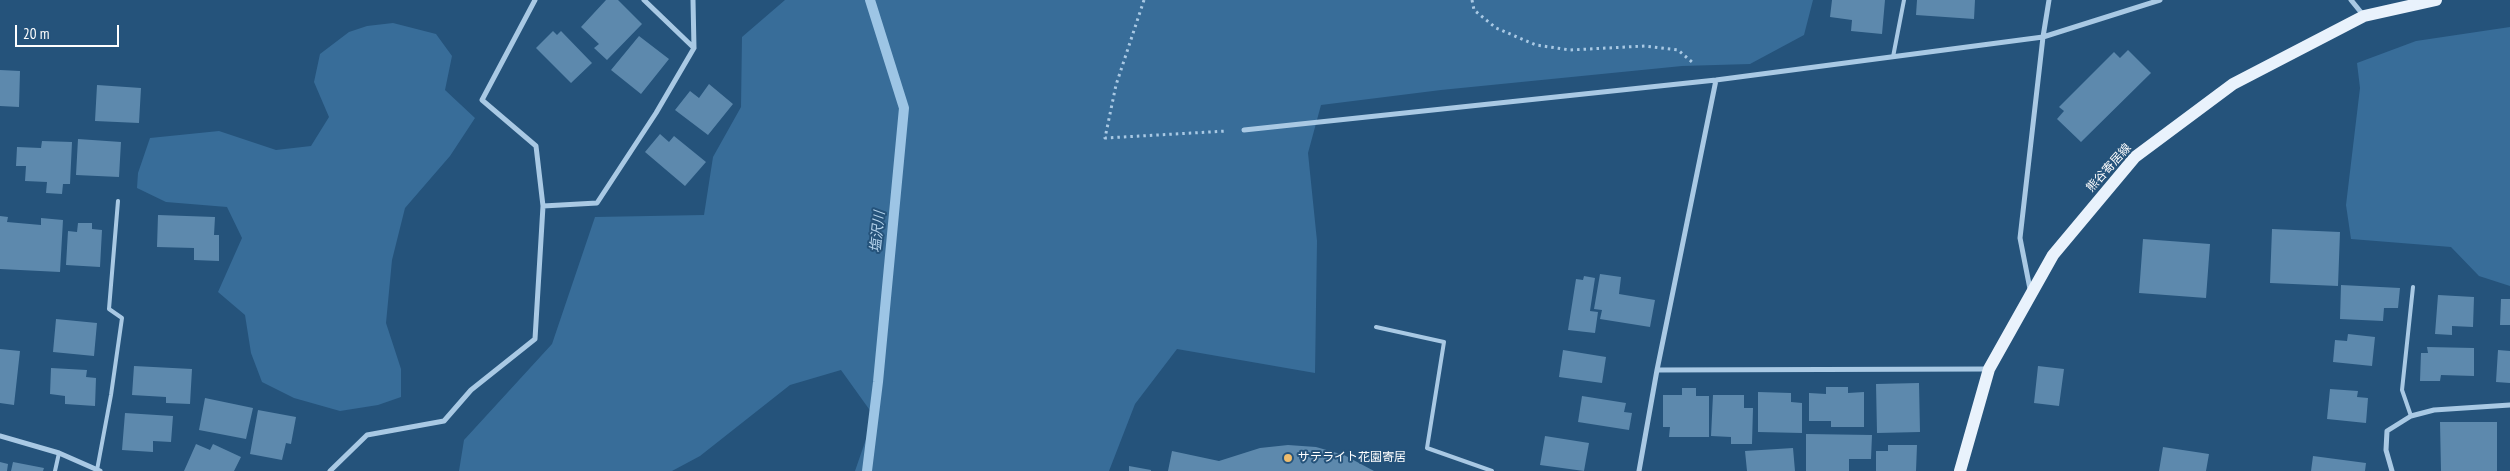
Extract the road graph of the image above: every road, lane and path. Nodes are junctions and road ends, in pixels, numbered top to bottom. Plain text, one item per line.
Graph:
1 (535, 0) edge
2 (644, 0) edge
3 (692, 0) edge
4 (1144, 0) edge
5 (1472, 0) edge
6 (1904, 0) edge
7 (2049, 0) edge
8 (2160, 0) edge
9 (2351, 0) edge
10 (2436, 0) edge
11 (2364, 16) junction
12 (2043, 37) junction
13 (694, 48) junction
14 (1893, 57) junction
15 (1716, 80) junction
16 (1244, 130) joint
17 (118, 201) dead end
18 (543, 206) junction
19 (2413, 287) dead end
20 (2031, 294) junction
21 (1376, 327) dead end
22 (1989, 369) junction
23 (1656, 370) junction
24 (2510, 405) edge
25 (2411, 416) junction
26 (0, 436) edge
27 (59, 453) junction
28 (98, 470) edge
29 (55, 471) edge
30 (330, 471) edge
31 (1492, 471) edge
32 (1639, 471) edge
33 (1960, 471) edge
34 (2392, 471) edge

1 - 18 street
2 - 13 street
3 - 13 street
4 - 16 path
5 - 15 path
6 - 14 lane
7 - 12 street
8 - 12 street
9 - 11 street
10 - 11 main road, 熊谷寄居線
11 - 20 main road, 熊谷寄居線
12 - 14 street
12 - 20 street
13 - 18 street
14 - 15 street
15 - 16 street
15 - 23 street
17 - 28 lane
18 - 30 street
19 - 25 lane
20 - 22 main road, 熊谷寄居線
21 - 31 lane
22 - 23 street
22 - 33 main road, 熊谷寄居線
23 - 32 street
24 - 25 street
25 - 34 street
26 - 27 street
27 - 28 street
27 - 29 lane

